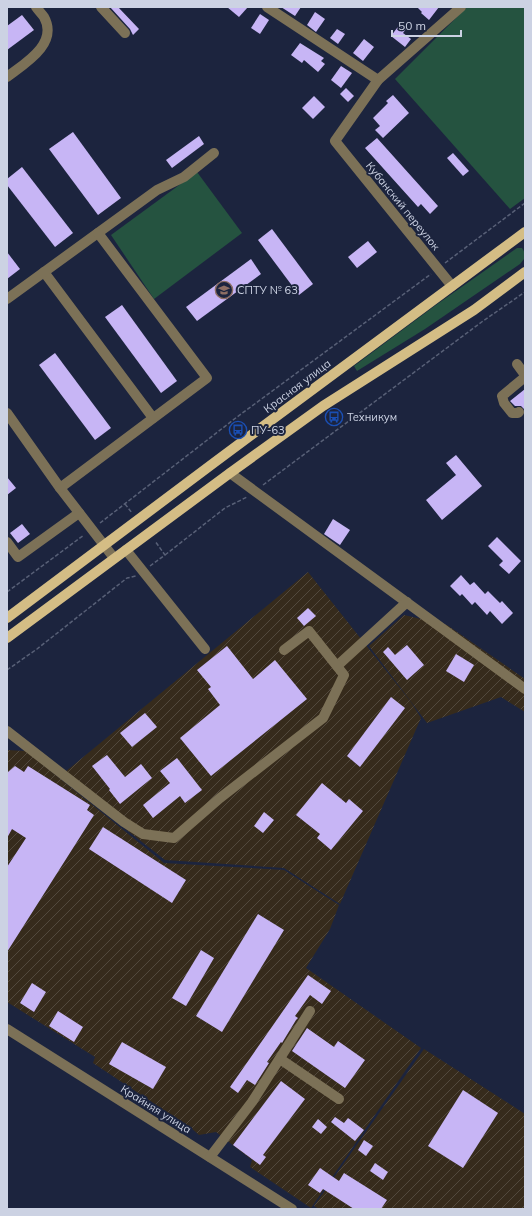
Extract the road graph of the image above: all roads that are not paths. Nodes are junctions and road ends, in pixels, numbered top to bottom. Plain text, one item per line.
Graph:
1 (36, 7) edge
2 (100, 7) edge
3 (267, 7) edge
4 (461, 7) edge
5 (125, 33) dead end
6 (7, 77) edge
7 (378, 80) junction
8 (214, 153) dead end
9 (525, 232) edge
10 (98, 233) junction
11 (44, 272) junction
12 (525, 272) edge
13 (452, 286) junction
14 (7, 299) edge
15 (517, 364) dead end
16 (525, 376) edge
17 (520, 412) dead end
18 (7, 413) edge
19 (154, 418) junction
20 (230, 473) junction
21 (60, 488) junction
22 (79, 513) junction
23 (7, 542) edge
24 (104, 546) junction
25 (126, 550) junction
26 (114, 558) junction
27 (407, 602) junction
28 (7, 618) edge
29 (7, 638) edge
30 (205, 649) dead end
31 (284, 650) dead end
32 (337, 666) junction
33 (525, 689) edge
34 (7, 731) edge
35 (310, 1011) dead end
36 (7, 1029) edge
37 (280, 1059) junction
38 (339, 1099) dead end
39 (210, 1156) junction
40 (292, 1209) edge

1 - 6 street
2 - 5 street
3 - 7 street
4 - 7 street
7 - 13 street, Кубанский переулок
8 - 10 street
9 - 13 main road, Красная улица
10 - 11 street
10 - 19 street
11 - 14 street
11 - 19 street
12 - 20 main road
13 - 24 main road, Красная улица
15 - 16 street
16 - 17 street
18 - 21 street
19 - 21 street
20 - 25 main road
20 - 27 street
21 - 22 street
22 - 23 street
22 - 24 street
24 - 26 street
24 - 28 main road, Красная улица
25 - 26 main road
25 - 30 street
26 - 29 main road
27 - 32 street
27 - 33 street
31 - 32 street
32 - 34 street
35 - 37 street
36 - 39 street, Крайняя улица
37 - 38 street
37 - 39 street
39 - 40 street, Крайняя улица

